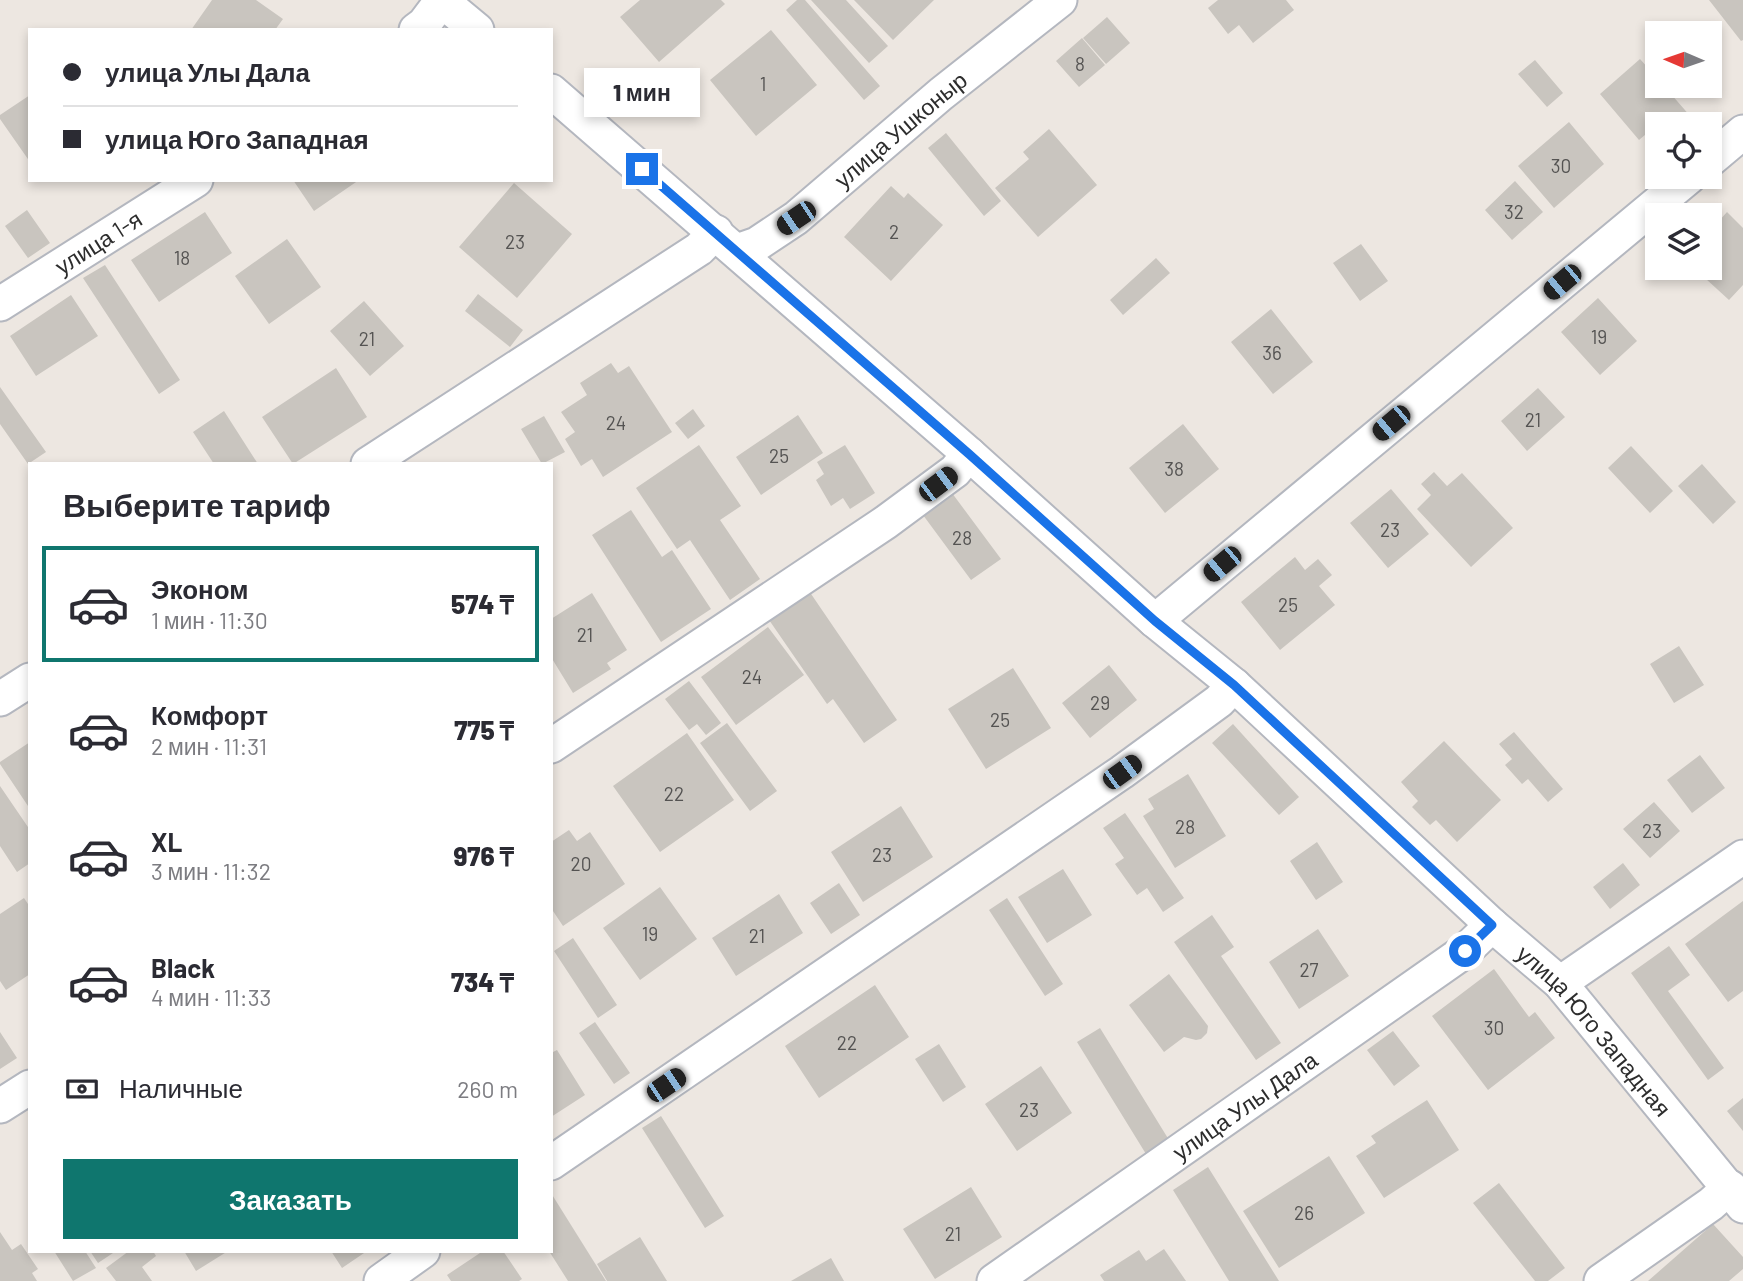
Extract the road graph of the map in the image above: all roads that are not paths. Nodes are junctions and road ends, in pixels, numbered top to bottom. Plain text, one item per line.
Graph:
1 (442, 0) edge
2 (1060, 0) edge
3 (419, 28) edge
4 (475, 28) edge
5 (553, 93) edge
6 (1743, 132) edge
7 (1722, 150) edge
8 (193, 182) edge
9 (1675, 189) edge
10 (726, 241) junction
11 (0, 304) edge
12 (969, 454) junction
13 (371, 462) edge
14 (1155, 621) junction
15 (28, 681) edge
16 (1234, 685) junction
17 (0, 699) edge
18 (553, 745) edge
19 (1743, 857) edge
20 (1492, 925) junction
21 (1560, 983) junction
22 (28, 1088) edge
23 (0, 1106) edge
24 (553, 1163) edge
25 (1736, 1196) edge
26 (420, 1253) edge
27 (381, 1281) edge
28 (994, 1281) edge
29 (1601, 1281) edge

1 - 3 street
1 - 4 street
2 - 10 street, улица Ушконыр
5 - 10 street, улица Юго Западная
6 - 7 street
8 - 11 street, улица 1-я
9 - 14 street
10 - 12 street, улица Юго Западная
10 - 13 street, улица Ушконыр
12 - 14 street, улица Юго Западная
12 - 18 street
14 - 16 street, улица Юго Западная
15 - 17 street
16 - 20 street, улица Юго Западная
16 - 24 street
19 - 21 street
20 - 21 street, улица Юго Западная
20 - 28 street, улица Улы Дала
21 - 25 street, улица Юго Западная
22 - 23 street
25 - 29 street
26 - 27 street

